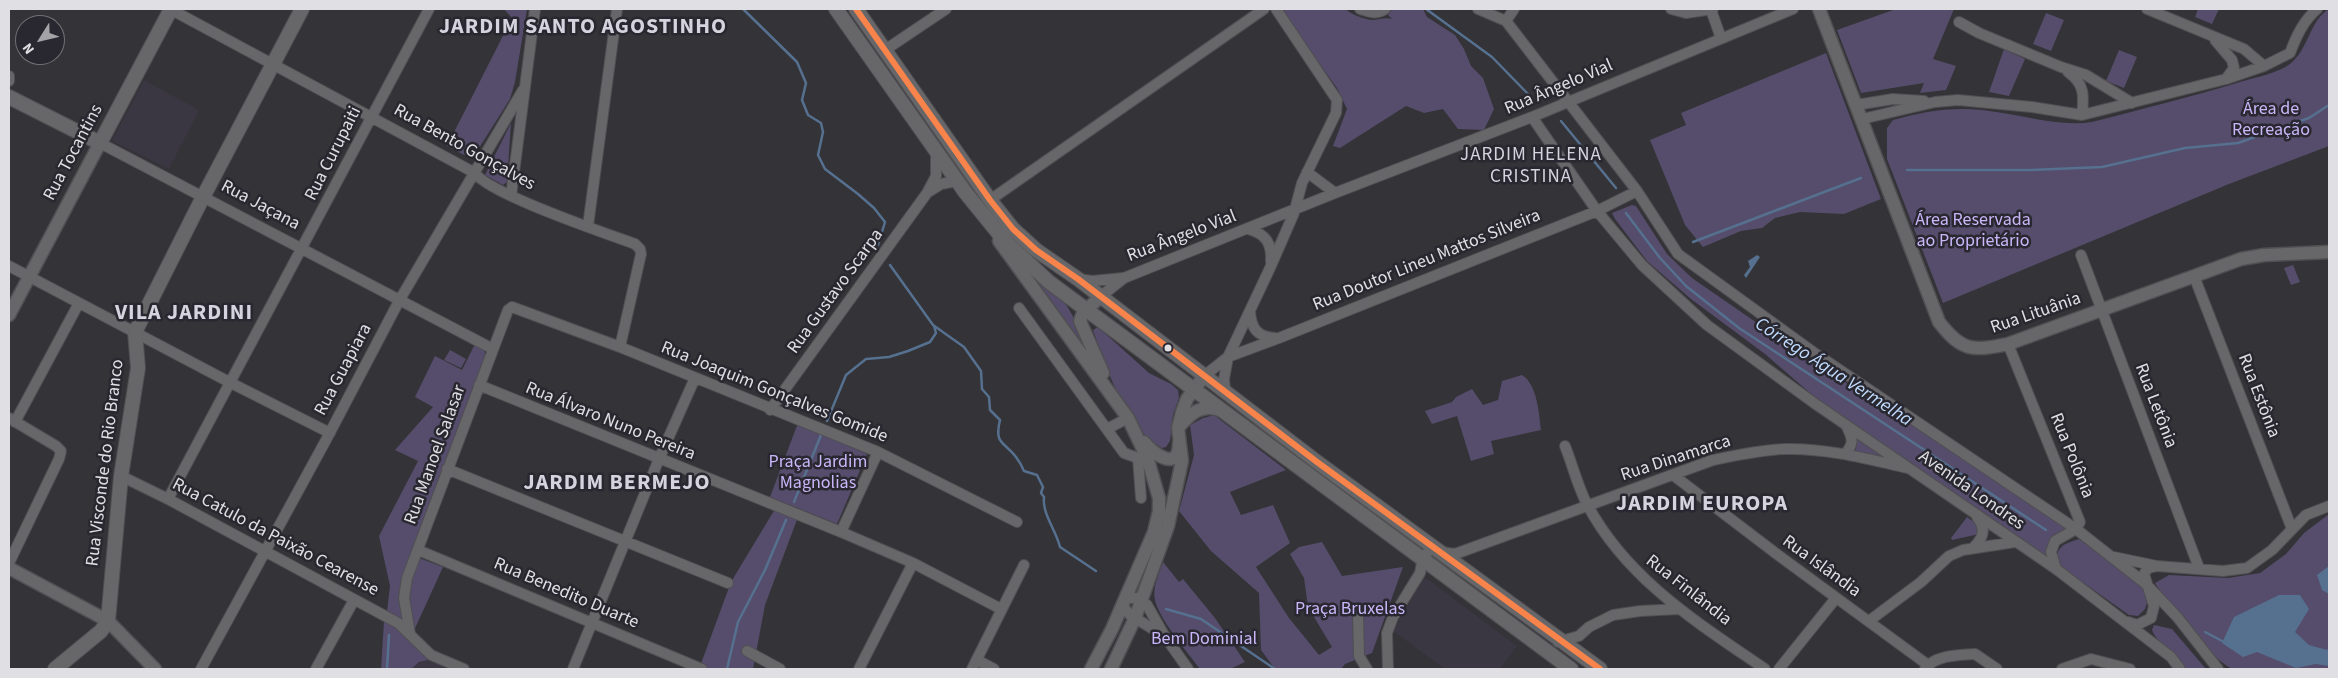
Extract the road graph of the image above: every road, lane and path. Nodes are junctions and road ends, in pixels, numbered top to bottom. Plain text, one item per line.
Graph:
1 (171, 9) edge
2 (302, 9) edge
3 (429, 9) edge
4 (535, 9) edge
5 (617, 9) edge
6 (836, 9) edge
7 (856, 9) edge
8 (946, 9) edge
9 (1264, 9) edge
10 (1276, 9) edge
11 (1360, 9) edge
12 (1385, 9) edge
13 (1478, 9) edge
14 (1514, 9) edge
15 (1671, 9) edge
16 (1712, 9) edge
17 (1793, 9) edge
18 (1819, 9) edge
19 (2147, 9) edge
20 (2317, 9) edge
21 (1506, 21) junction
22 (1959, 22) dead end
23 (2212, 37) junction
24 (1721, 38) junction
25 (885, 50) junction
26 (273, 65) junction
27 (2264, 66) junction
28 (2061, 68) junction
29 (9, 76) edge
30 (2226, 79) junction
31 (9, 81) edge
32 (523, 90) junction
33 (9, 97) edge
34 (1568, 102) junction
35 (1935, 102) junction
36 (2132, 102) junction
37 (1856, 105) junction
38 (2082, 115) junction
39 (372, 116) junction
40 (1532, 117) junction
41 (1862, 119) junction
42 (100, 143) junction
43 (935, 149) junction
44 (1307, 172) junction
45 (475, 173) junction
46 (961, 186) junction
47 (1637, 191) junction
48 (1335, 192) junction
49 (927, 193) junction
50 (511, 196) junction
51 (202, 197) junction
52 (990, 200) junction
53 (1295, 208) junction
54 (1597, 211) junction
55 (588, 226) junction
56 (1248, 229) junction
57 (303, 249) junction
58 (2329, 252) edge
59 (2081, 255) dead end
60 (9, 266) edge
61 (1270, 268) junction
62 (2194, 276) junction
63 (30, 277) junction
64 (1124, 278) junction
65 (1078, 279) junction
66 (1100, 296) junction
67 (399, 301) junction
68 (78, 303) junction
69 (512, 307) joint
70 (1019, 308) dead end
71 (1250, 308) junction
72 (1086, 310) junction
73 (2101, 310) junction
74 (9, 315) edge
75 (135, 332) junction
76 (1279, 338) junction
77 (2008, 344) junction
78 (620, 347) junction
79 (493, 348) junction
80 (1228, 356) junction
81 (1204, 376) junction
82 (695, 378) junction
83 (230, 383) junction
84 (479, 385) junction
85 (1192, 390) junction
86 (1225, 391) junction
87 (1113, 396) junction
88 (770, 410) junction
89 (1219, 410) junction
90 (1128, 418) junction
91 (12, 420) edge
92 (1847, 426) junction
93 (1178, 428) junction
94 (1107, 430) junction
95 (1136, 432) junction
96 (330, 433) junction
97 (1179, 441) junction
98 (1565, 446) dead end
99 (878, 452) junction
100 (1845, 454) junction
101 (659, 460) junction
102 (1316, 461) junction
103 (447, 469) junction
104 (1913, 470) junction
105 (1307, 472) junction
106 (1673, 474) junction
107 (121, 476) junction
108 (1141, 498) dead end
109 (168, 499) junction
110 (1588, 506) junction
111 (2329, 506) edge
112 (1974, 514) junction
113 (1017, 522) dead end
114 (2076, 529) junction
115 (2292, 529) junction
116 (841, 532) junction
117 (627, 541) junction
118 (2015, 542) junction
119 (1973, 548) junction
120 (1467, 549) junction
121 (418, 550) junction
122 (266, 552) junction
123 (2110, 556) junction
124 (1430, 562) junction
125 (9, 563) edge
126 (913, 563) junction
127 (1024, 565) dead end
128 (2157, 566) junction
129 (9, 568) edge
130 (1463, 568) junction
131 (2199, 568) junction
132 (2056, 570) junction
133 (728, 583) dead end
134 (2146, 584) junction
135 (1836, 598) junction
136 (354, 600) junction
137 (1141, 601) junction
138 (1123, 602) junction
139 (1001, 609) junction
140 (1679, 610) junction
141 (1358, 613) dead end
142 (1135, 618) junction
143 (2125, 620) junction
144 (108, 621) junction
145 (403, 621) junction
146 (1869, 621) junction
147 (593, 623) junction
148 (1164, 636) junction
149 (1579, 636) junction
150 (747, 652) dead end
151 (1558, 653) edge
152 (1585, 658) junction
153 (974, 665) edge
154 (1926, 667) edge
155 (55, 669) edge
156 (155, 669) edge
157 (201, 669) edge
158 (316, 669) edge
159 (464, 669) edge
160 (573, 669) edge
161 (702, 669) edge
162 (780, 669) edge
163 (859, 669) edge
164 (994, 669) edge
165 (1091, 669) edge
166 (1111, 669) edge
167 (1188, 669) edge
168 (1367, 669) edge
169 (1388, 669) edge
170 (1571, 669) edge
171 (1600, 669) edge
172 (1765, 669) edge
173 (1779, 669) edge
174 (1997, 669) edge
175 (2062, 669) edge
176 (2130, 669) edge
177 (2180, 669) edge
178 (2218, 669) edge

1 - 26 street, Rua Bento Gonçalves
1 - 42 main road, Rua Tocantins
2 - 26 main road
3 - 39 street, Rua Curupaiti
4 - 32 street
5 - 55 street
6 - 43 main road
7 - 25 main road
8 - 25 street
9 - 52 street
10 - 44 street
11 - 12 street
13 - 21 street
14 - 21 street
15 - 16 street
16 - 24 street
17 - 24 street, Rua Ângelo Vial
18 - 37 street, Rua Lituânia
19 - 23 street
20 - 27 street
21 - 34 street, Avenida Londres
22 - 28 street
23 - 27 street
23 - 30 street
24 - 34 street, Rua Ângelo Vial
25 - 52 main road
26 - 39 street, Rua Bento Gonçalves
26 - 51 main road
27 - 30 street
28 - 36 street
28 - 38 street
29 - 31 street
30 - 36 street
32 - 45 street, Rua Guapiara
32 - 50 street
33 - 42 main road, Rua Jaçana
34 - 40 street, Rua Ângelo Vial
34 - 47 street, Avenida Londres
35 - 37 street
35 - 38 street
35 - 41 street
36 - 38 street
37 - 41 street, Rua Lituânia
39 - 45 street, Rua Bento Gonçalves
39 - 57 street, Rua Curupaiti
40 - 48 street, Rua Ângelo Vial
40 - 54 street, Avenida Londres
41 - 77 street, Rua Lituânia
42 - 51 street, Rua Jaçana
42 - 63 street, Rua Tocantins
43 - 46 main road
43 - 49 street, Rua Gustavo Scarpa
44 - 48 street
44 - 53 street
45 - 50 street, Rua Bento Gonçalves
45 - 67 street, Rua Guapiara
46 - 49 street, Rua Gustavo Scarpa
46 - 72 main road
46 - 87 street
47 - 54 street, Rua Doutor Lineu Mattos Silveira
47 - 114 street, Avenida Londres
48 - 53 street, Rua Ângelo Vial
49 - 88 street, Rua Gustavo Scarpa
50 - 55 street, Rua Bento Gonçalves
51 - 57 street, Rua Jaçana
51 - 75 main road
52 - 65 main road
53 - 56 street, Rua Ângelo Vial
53 - 61 street
54 - 76 street, Rua Doutor Lineu Mattos Silveira
54 - 92 street, Avenida Londres
55 - 78 street, Rua Bento Gonçalves
56 - 61 street
56 - 64 street, Rua Ângelo Vial
57 - 67 street, Rua Jaçana
57 - 83 street, Rua Curupaiti
58 - 62 street, Rua Lituânia
59 - 73 street, Rua Letônia
60 - 63 street
61 - 71 street
62 - 73 street, Rua Lituânia
62 - 115 street, Rua Estônia
63 - 68 street
63 - 74 street, Rua Tocantins
64 - 65 street, Rua Ângelo Vial
64 - 66 street, Rua Ângelo Vial
65 - 66 main road
66 - 72 street
66 - 81 main road
67 - 79 street, Rua Jaçana
67 - 96 street, Rua Guapiara
68 - 75 street
68 - 91 street
69 - 78 street, Rua Joaquim Gonçalves Gomide
69 - 79 street, Rua Manoel Salasar
70 - 94 street
71 - 76 street
71 - 80 street
72 - 85 main road
72 - 87 street
73 - 77 street, Rua Lituânia
73 - 131 street, Rua Letônia
75 - 83 street
75 - 107 main road, Rua Visconde do Rio Branco
76 - 80 street, Rua Doutor Lineu Mattos Silveira
77 - 114 street, Rua Polônia
78 - 82 street, Rua Joaquim Gonçalves Gomide
79 - 84 street, Rua Manoel Salasar
80 - 81 street, Rua Doutor Lineu Mattos Silveira
80 - 86 street
81 - 85 street
81 - 86 main road
82 - 88 street, Rua Joaquim Gonçalves Gomide
82 - 101 street
83 - 96 street
83 - 109 street, Rua Curupaiti
84 - 101 street, Rua Álvaro Nuno Pereira
84 - 103 street, Rua Manoel Salasar
85 - 89 main road
85 - 93 street
86 - 102 main road
87 - 90 street
88 - 99 street, Rua Joaquim Gonçalves Gomide
89 - 93 street
89 - 105 main road
90 - 94 street
90 - 95 street
91 - 125 street
92 - 100 street
92 - 104 street, Avenida Londres
93 - 97 street
94 - 108 street
95 - 97 street
95 - 138 street
96 - 122 street, Rua Guapiara
97 - 137 street
98 - 110 street, Rua Finlândia
99 - 113 street, Rua Joaquim Gonçalves Gomide
99 - 116 street
100 - 104 street, Rua Dinamarca
100 - 106 street, Rua Dinamarca
101 - 116 street, Rua Álvaro Nuno Pereira
101 - 117 street
102 - 105 main road
102 - 124 main road
103 - 117 street
103 - 121 street, Rua Manoel Salasar
104 - 112 street, Avenida Londres
105 - 124 main road
106 - 110 street, Rua Dinamarca
106 - 135 street, Rua Islândia
107 - 109 street, Rua Catulo da Paixão Cearense
107 - 144 main road, Rua Visconde do Rio Branco
109 - 122 street, Rua Catulo da Paixão Cearense
110 - 120 street, Rua Dinamarca
110 - 140 street, Rua Finlândia
111 - 115 street
112 - 118 street, Avenida Londres
112 - 119 street
114 - 123 street, Avenida Londres
114 - 132 street
115 - 131 street
116 - 126 street, Rua Álvaro Nuno Pereira
117 - 133 street
117 - 147 street
118 - 119 street
118 - 132 street, Avenida Londres
119 - 146 street
120 - 124 street, Rua Dinamarca
120 - 130 street
121 - 145 street, Rua Manoel Salasar
121 - 147 street, Rua Benedito Duarte
122 - 136 street, Rua Catulo da Paixão Cearense
122 - 157 street, Rua Guapiara
123 - 128 street
123 - 134 street, Avenida Londres
124 - 130 main road
124 - 151 main road
124 - 169 street
126 - 139 street, Rua Álvaro Nuno Pereira
126 - 163 street
127 - 139 street
128 - 131 street
128 - 134 street
129 - 144 street
130 - 151 main road
132 - 143 street, Avenida Londres
134 - 143 street
134 - 178 street, Avenida Londres
135 - 146 street, Rua Islândia
135 - 173 street
136 - 145 street, Rua Catulo da Paixão Cearense
136 - 158 street
137 - 138 street
137 - 142 street
137 - 148 street
138 - 142 street
138 - 165 street
139 - 153 street
140 - 149 street
140 - 172 street, Rua Finlândia
141 - 168 street
142 - 148 street
142 - 166 street
143 - 177 street, Avenida Londres
144 - 155 main road
144 - 156 street
145 - 159 street, Rua Catulo da Paixão Cearense
146 - 154 street, Rua Islândia
147 - 160 street
147 - 161 street, Rua Benedito Duarte
148 - 167 street
149 - 151 street
149 - 152 street
150 - 162 street
151 - 152 main road
151 - 170 main road
152 - 171 main road
153 - 164 street
154 - 174 street
175 - 176 street

